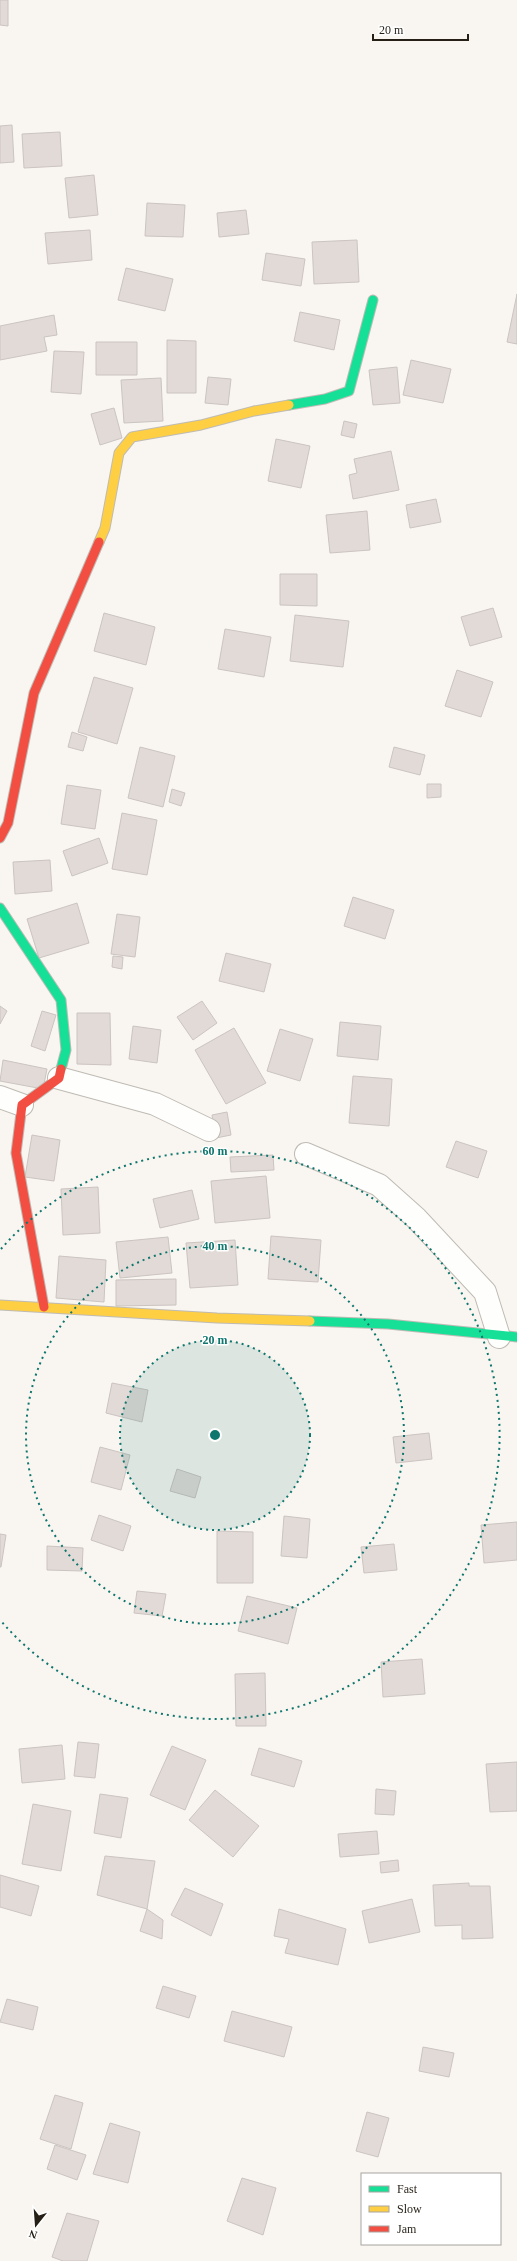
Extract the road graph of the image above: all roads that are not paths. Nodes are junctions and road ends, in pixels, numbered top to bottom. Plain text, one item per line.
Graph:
1 (373, 300) dead end
2 (0, 838) edge
3 (0, 908) edge
4 (59, 1078) junction
5 (0, 1097) edge
6 (22, 1105) junction
7 (209, 1130) dead end
8 (306, 1154) dead end
9 (0, 1305) edge
10 (44, 1307) junction
11 (508, 1337) edge

1 - 2 street
3 - 4 street
4 - 6 street
4 - 7 street
5 - 6 street
6 - 10 street
8 - 11 street
9 - 10 street
10 - 11 street

